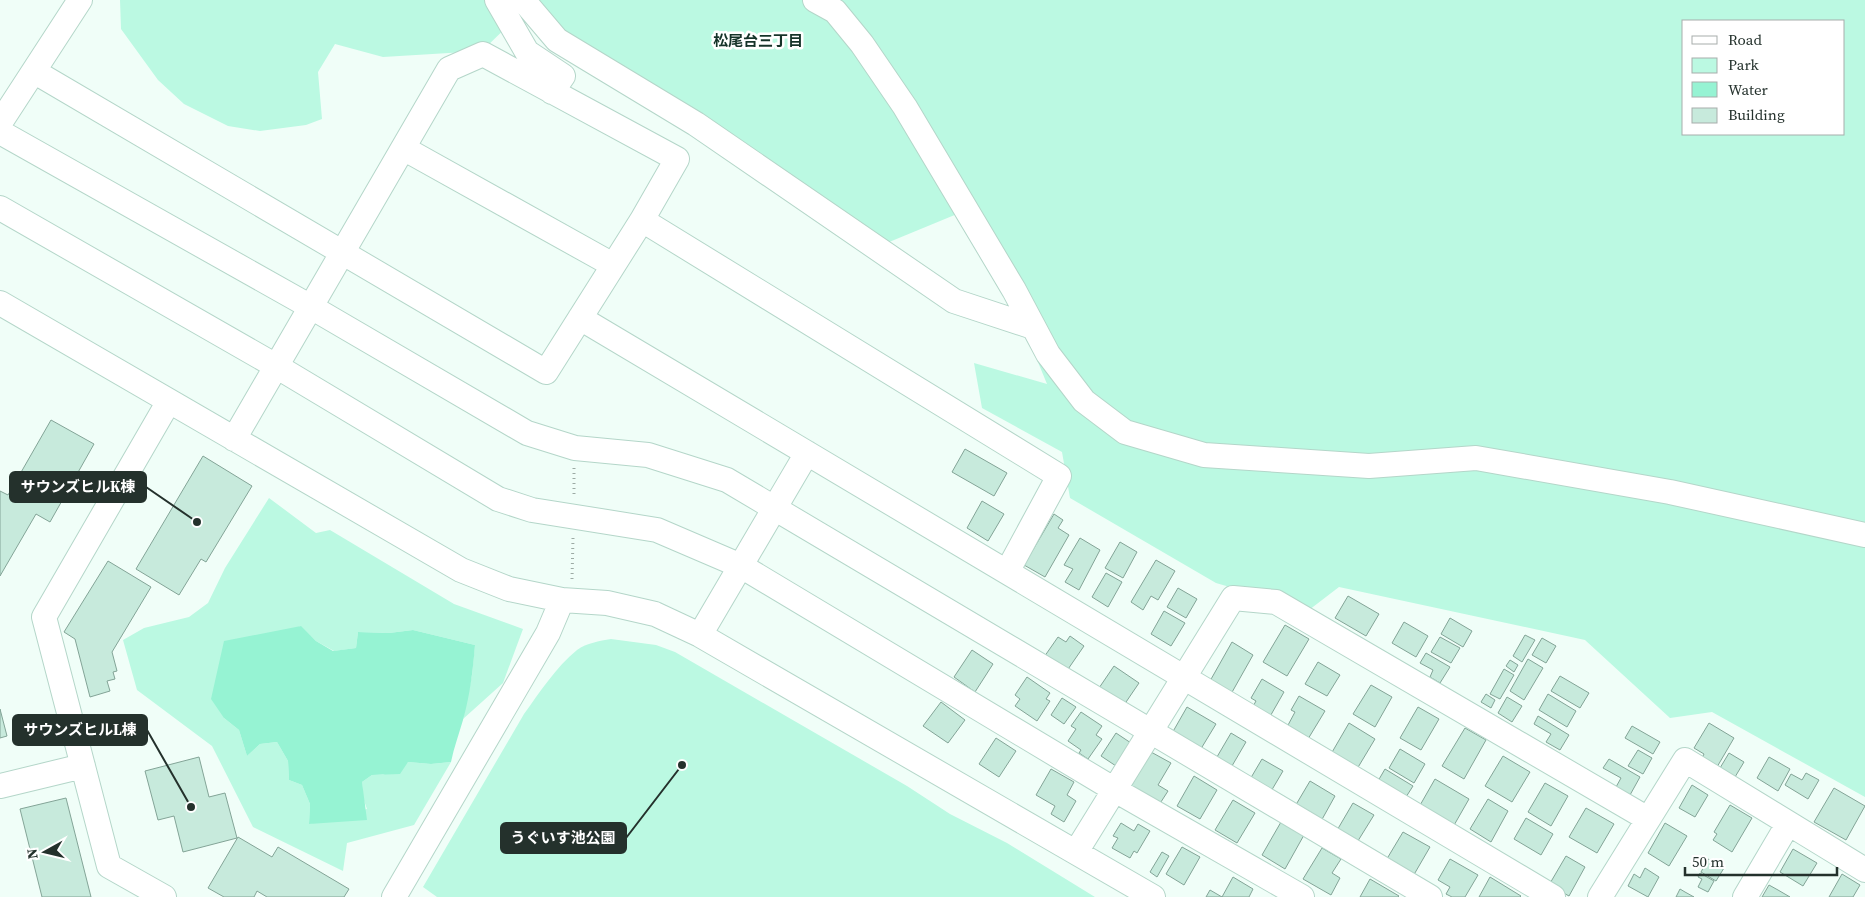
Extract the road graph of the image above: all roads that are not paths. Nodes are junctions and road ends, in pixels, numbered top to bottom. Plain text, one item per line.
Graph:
1 (80, 0) edge
2 (497, 0) edge
3 (523, 0) edge
4 (815, 0) edge
5 (35, 72) junction
6 (552, 92) junction
7 (0, 123) edge
8 (0, 132) edge
9 (404, 148) junction
10 (0, 208) edge
11 (642, 220) junction
12 (342, 253) junction
13 (613, 265) junction
14 (0, 303) edge
15 (311, 307) junction
16 (580, 318) junction
17 (1033, 327) junction
18 (276, 366) junction
19 (169, 401) junction
20 (234, 439) junction
21 (807, 453) junction
22 (775, 508) junction
23 (1865, 535) edge
24 (741, 566) junction
25 (1007, 572) junction
26 (562, 600) junction
27 (700, 635) junction
28 (1184, 677) junction
29 (1150, 731) junction
30 (83, 766) junction
31 (0, 786) edge
32 (1114, 790) junction
33 (1648, 819) junction
34 (1788, 824) junction
35 (1076, 852) junction
36 (1865, 870) edge
37 (164, 897) edge
38 (394, 897) edge
39 (1153, 897) edge
40 (1302, 897) edge
41 (1430, 897) edge
42 (1553, 897) edge
43 (1600, 897) edge
44 (1745, 897) edge

1 - 5 street
2 - 6 street
3 - 17 street
4 - 17 street
5 - 7 street
5 - 12 street
6 - 9 street
6 - 11 street
8 - 15 street
9 - 12 street
9 - 13 street
10 - 18 street
11 - 13 street
11 - 25 street
12 - 15 street
12 - 16 street
13 - 16 street
14 - 19 street
15 - 18 street
15 - 22 street
16 - 21 street
17 - 23 street
18 - 20 street
18 - 24 street
19 - 20 street
19 - 30 street
20 - 26 street
21 - 22 street
21 - 25 street
22 - 24 street
22 - 29 street
24 - 27 street
24 - 32 street
25 - 28 street
26 - 27 street
26 - 38 street
27 - 35 street
28 - 29 street
28 - 33 street
28 - 42 street
29 - 32 street
29 - 41 street
30 - 31 street
30 - 37 street
32 - 35 street
32 - 40 street
33 - 34 street
33 - 43 street
34 - 36 street
34 - 44 street
35 - 39 street

